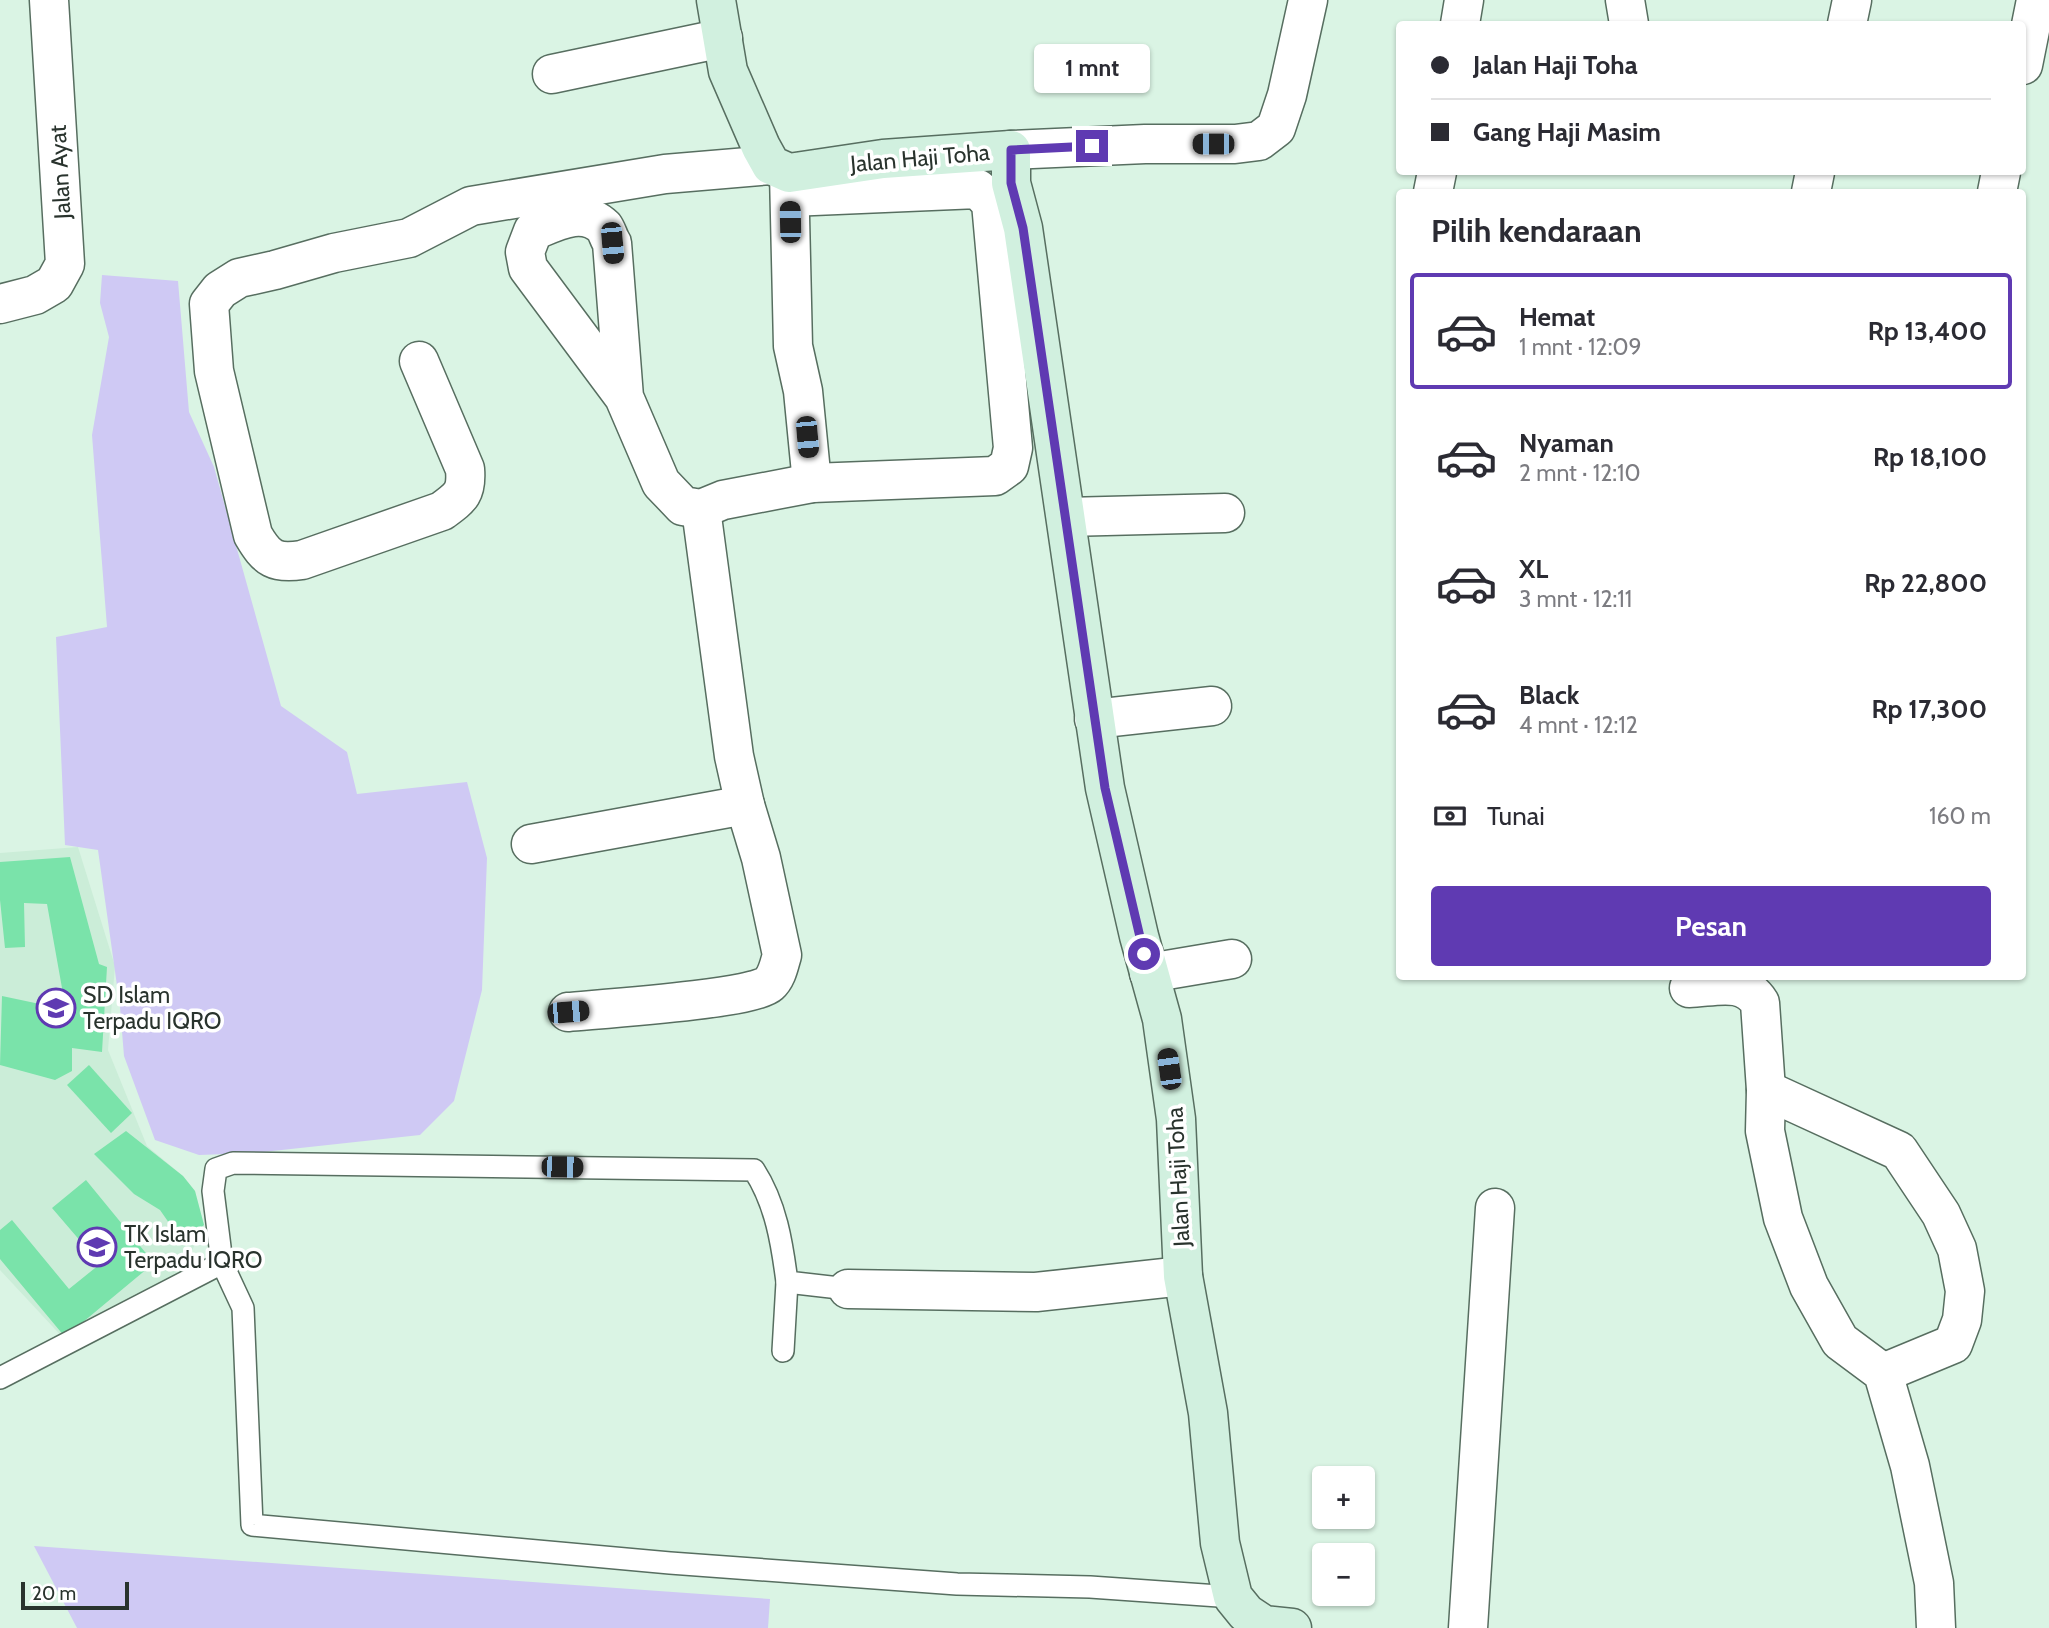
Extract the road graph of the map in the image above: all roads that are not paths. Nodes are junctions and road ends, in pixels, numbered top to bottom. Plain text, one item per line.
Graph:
1 (48, 0) edge
2 (716, 0) edge
3 (1308, 0) edge
4 (1464, 0) edge
5 (1625, 0) edge
6 (1853, 0) edge
7 (2036, 0) edge
8 (1461, 21) edge
9 (1628, 21) edge
10 (1848, 21) edge
11 (723, 38) junction
12 (2026, 50) edge
13 (552, 74) dead end
14 (1011, 150) junction
15 (783, 178) junction
16 (0, 304) edge
17 (419, 361) dead end
18 (624, 397) dead end
19 (812, 483) junction
20 (701, 509) junction
21 (1225, 513) dead end
22 (1066, 517) junction
23 (1212, 706) dead end
24 (1094, 719) junction
25 (745, 805) junction
26 (531, 844) dead end
27 (1232, 959) dead end
28 (1149, 973) junction
29 (1689, 988) dead end
30 (568, 1012) dead end
31 (1766, 1090) junction
32 (1495, 1208) dead end
33 (222, 1263) junction
34 (1183, 1276) junction
35 (788, 1282) junction
36 (848, 1289) joint
37 (783, 1352) dead end
38 (1883, 1373) junction
39 (0, 1378) edge
40 (1232, 1612) edge
41 (1292, 1628) edge
42 (1468, 1628) edge
43 (1936, 1628) edge

1 - 16 street, Jalan Ayat
2 - 11 street
3 - 14 street
4 - 8 street
5 - 9 street
6 - 10 street
7 - 12 street
11 - 13 street
11 - 15 street
14 - 15 street, Jalan Haji Toha
14 - 22 street, Jalan Haji Toha
15 - 17 street
15 - 19 street
15 - 19 street
18 - 20 street
19 - 20 street
20 - 25 street
21 - 22 street
22 - 24 street, Jalan Haji Toha
23 - 24 street
24 - 28 street, Jalan Haji Toha
25 - 26 street
25 - 30 street
27 - 28 street
28 - 34 street, Jalan Haji Toha
29 - 31 street
31 - 38 street
31 - 38 street
32 - 42 street
33 - 35 lane
33 - 39 lane
33 - 40 lane
34 - 36 street
34 - 40 street, Jalan Haji Toha
35 - 36 lane
35 - 37 lane
38 - 43 street
40 - 41 street

